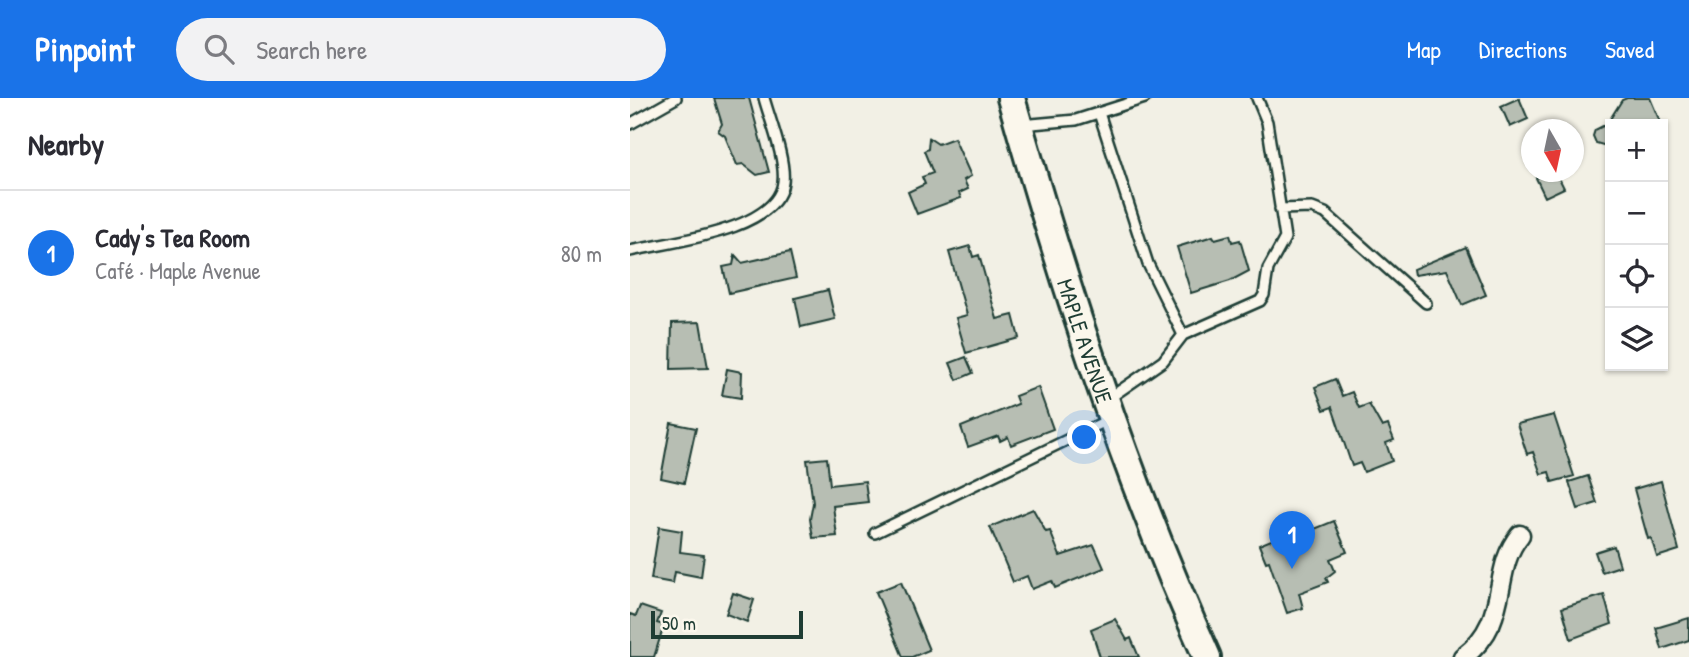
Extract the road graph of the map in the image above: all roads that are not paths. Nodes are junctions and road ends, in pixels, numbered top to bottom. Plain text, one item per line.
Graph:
1 (676, 98) edge
2 (764, 98) edge
3 (1011, 98) edge
4 (1145, 98) edge
5 (1257, 98) edge
6 (1099, 113) junction
7 (630, 124) edge
8 (1019, 125) junction
9 (1280, 209) junction
10 (630, 251) edge
11 (1426, 303) dead end
12 (1183, 335) junction
13 (1109, 410) junction
14 (875, 533) dead end
15 (1520, 535) dead end
16 (1207, 657) edge
17 (1464, 657) edge

1 - 7 lane
2 - 10 lane
3 - 8 main road, MAPLE AVENUE
4 - 6 lane
5 - 9 lane
6 - 8 lane
6 - 12 lane
8 - 13 main road, MAPLE AVENUE
9 - 11 lane
9 - 12 lane
12 - 13 lane
13 - 14 lane
13 - 16 main road, MAPLE AVENUE
15 - 17 street

